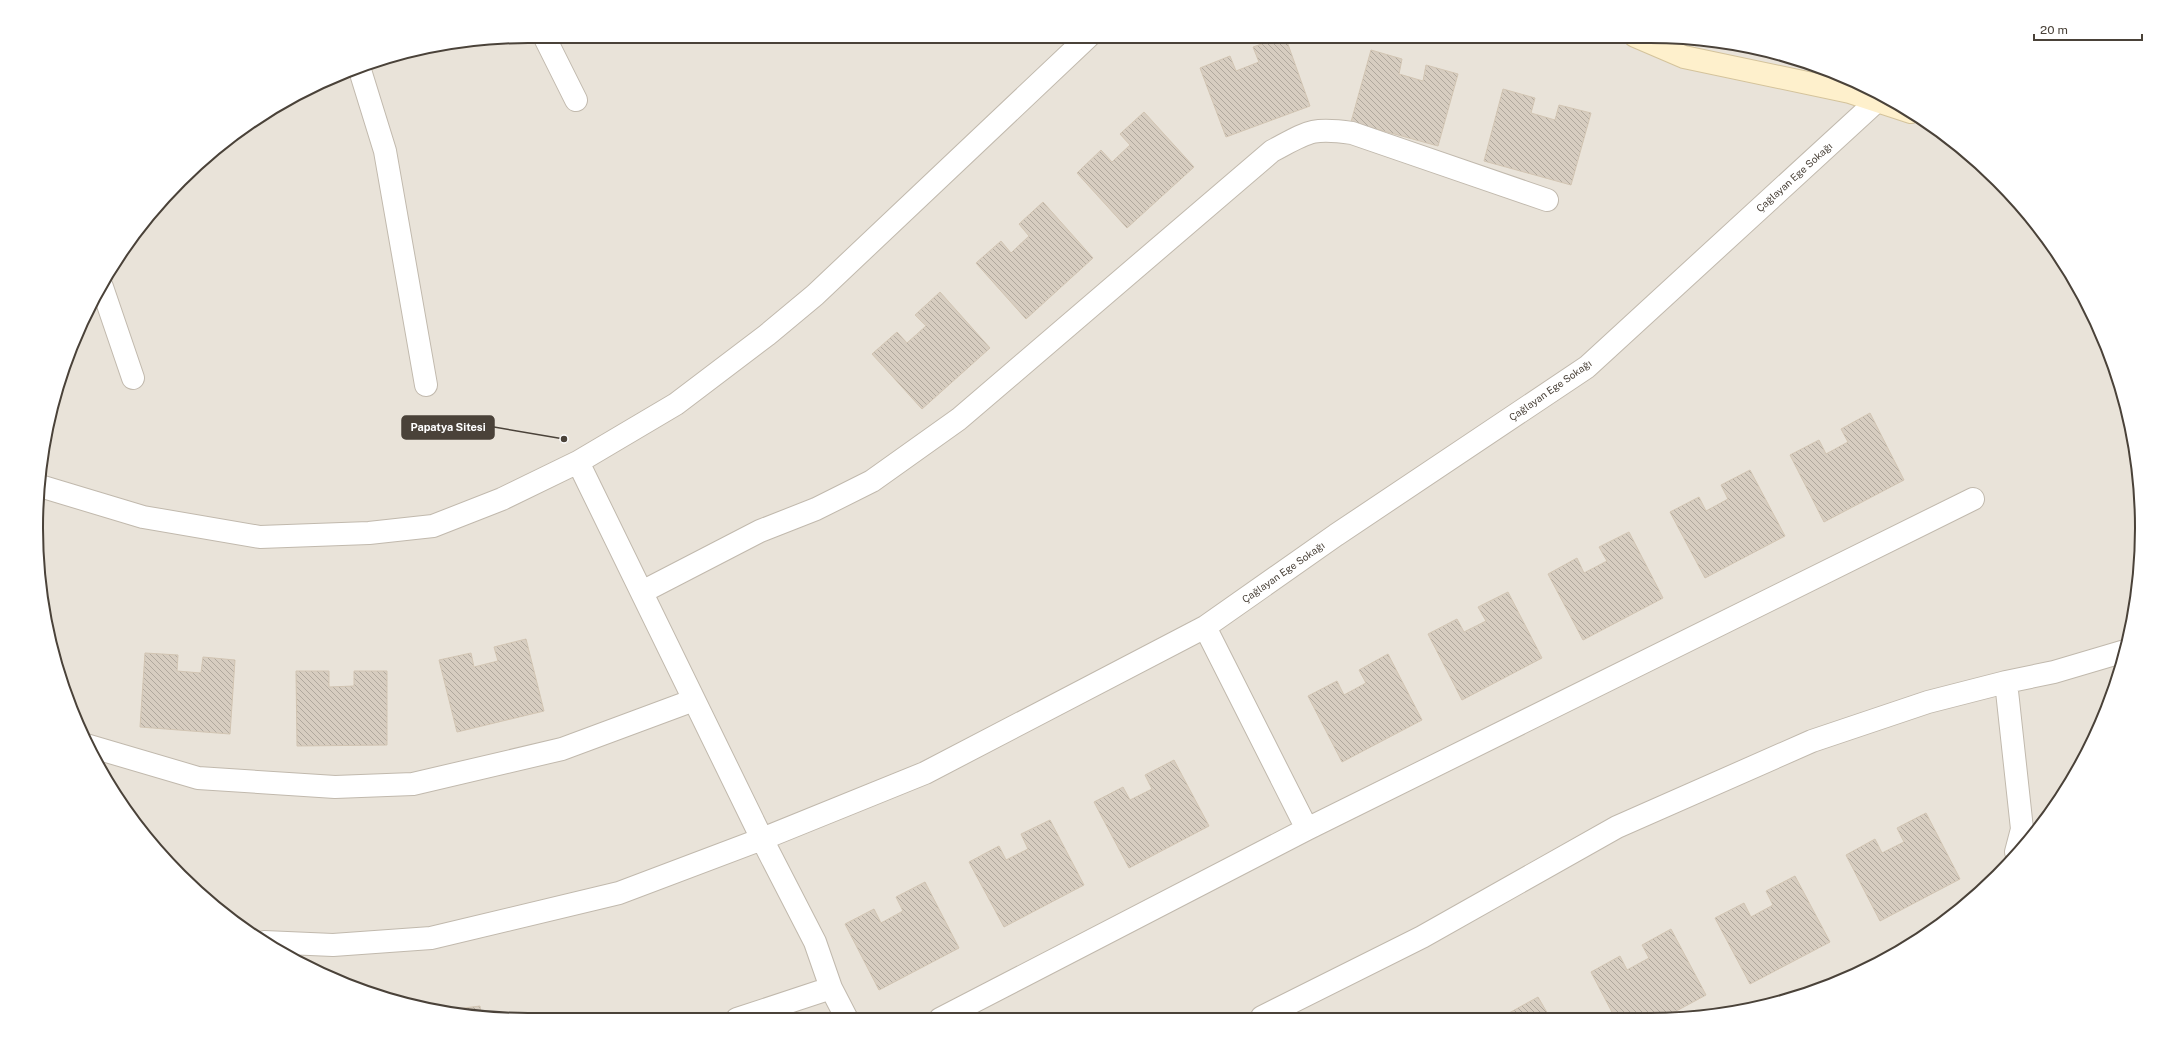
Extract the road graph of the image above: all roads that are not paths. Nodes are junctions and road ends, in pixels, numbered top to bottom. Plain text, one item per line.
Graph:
1 (548, 43) edge
2 (1082, 43) edge
3 (1652, 43) edge
4 (361, 73) edge
5 (1874, 98) edge
6 (576, 100) dead end
7 (1878, 100) edge
8 (1547, 200) dead end
9 (104, 293) edge
10 (133, 378) dead end
11 (426, 385) dead end
12 (578, 462) junction
13 (45, 487) edge
14 (1973, 499) dead end
15 (642, 592) junction
16 (1205, 627) junction
17 (2119, 652) edge
18 (2006, 682) junction
19 (694, 700) junction
20 (96, 748) edge
21 (1307, 829) junction
22 (762, 839) junction
23 (2018, 844) edge
24 (277, 943) edge
25 (831, 988) junction
26 (755, 1013) edge
27 (844, 1013) edge
28 (950, 1013) edge
29 (1270, 1013) edge

1 - 6 street
2 - 12 street
3 - 5 street
4 - 11 street
7 - 16 street, Çağlayan Ege Sokağı
8 - 15 street
9 - 10 street
12 - 13 street
12 - 15 street
14 - 21 street
15 - 19 street
16 - 21 street
16 - 22 street, Çağlayan Ege Sokağı
17 - 18 street
18 - 23 street
18 - 29 street
19 - 20 street
19 - 22 street
21 - 28 street
22 - 24 street, Çağlayan Ege Sokağı
22 - 25 street
25 - 26 street
25 - 27 street

